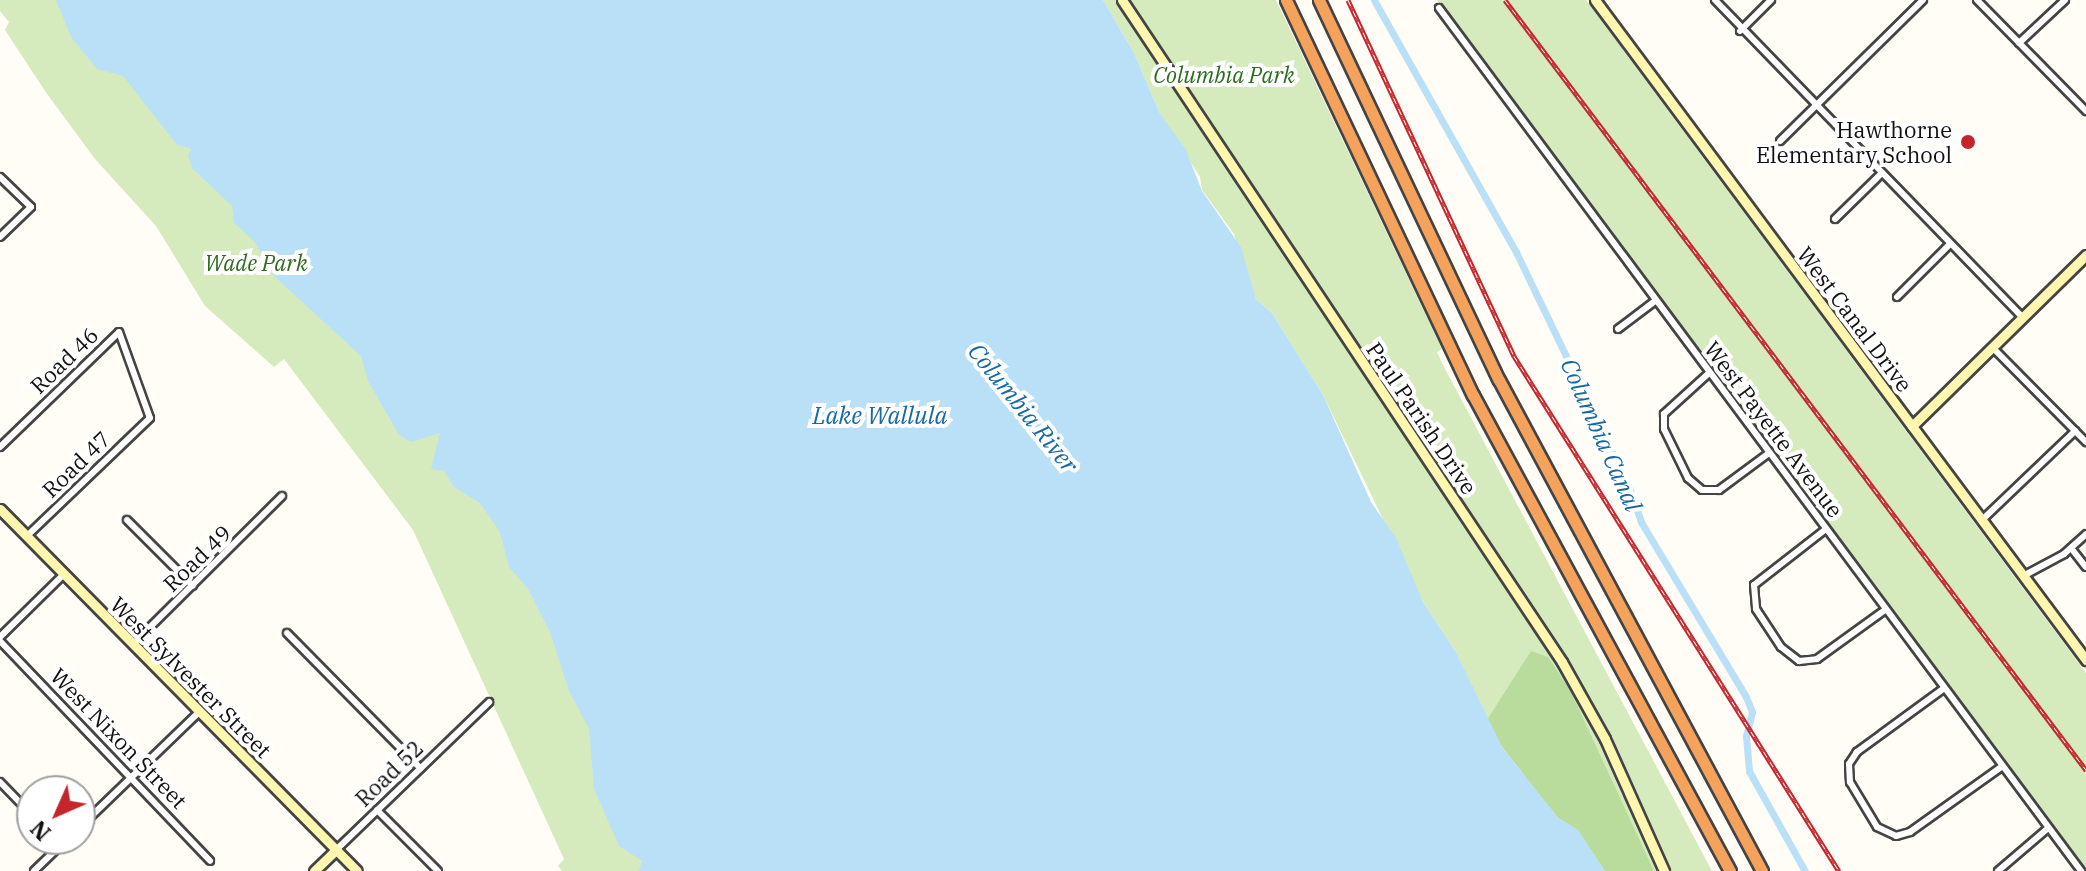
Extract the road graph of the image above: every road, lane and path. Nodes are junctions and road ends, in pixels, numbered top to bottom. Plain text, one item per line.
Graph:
1 (1122, 0) edge
2 (1286, 0) edge
3 (1319, 0) edge
4 (1595, 0) edge
5 (1715, 0) edge
6 (1771, 0) edge
7 (1923, 0) edge
8 (1977, 0) edge
9 (2065, 0) edge
10 (1439, 8) dead end
11 (1740, 31) junction
12 (2019, 43) junction
13 (1815, 107) junction
14 (2086, 111) edge
15 (1780, 141) dead end
16 (1881, 174) junction
17 (0, 177) edge
18 (1835, 219) dead end
19 (0, 237) edge
20 (1950, 244) junction
21 (2086, 255) edge
22 (1897, 297) dead end
23 (1655, 301) junction
24 (2023, 318) junction
25 (1618, 329) dead end
26 (1992, 347) junction
27 (1709, 373) junction
28 (150, 418) joint
29 (1912, 426) junction
30 (2075, 431) junction
31 (2086, 442) edge
32 (0, 447) edge
33 (1769, 453) junction
34 (282, 496) dead end
35 (0, 509) edge
36 (127, 520) dead end
37 (1982, 520) junction
38 (1826, 529) junction
39 (2086, 534) edge
40 (27, 536) junction
41 (2071, 548) junction
42 (2086, 567) edge
43 (64, 574) junction
44 (2023, 576) junction
45 (193, 586) junction
46 (1885, 610) junction
47 (287, 633) dead end
48 (0, 639) edge
49 (133, 644) junction
50 (2086, 660) edge
51 (1943, 689) junction
52 (489, 702) dead end
53 (200, 711) junction
54 (2001, 767) junction
55 (420, 768) junction
56 (132, 777) junction
57 (0, 782) edge
58 (16, 798) edge
59 (377, 810) junction
60 (96, 812) edge
61 (2047, 829) junction
62 (336, 850) junction
63 (48, 855) edge
64 (210, 861) dead end
65 (34, 871) edge
66 (314, 871) edge
67 (357, 871) edge
68 (438, 871) edge
69 (1664, 871) edge
70 (1730, 871) edge
71 (1762, 871) edge
72 (1998, 871) edge
73 (2081, 871) edge

1 - 69 street, Paul Parish Drive
2 - 70 highway
3 - 71 highway
4 - 29 street, West Canal Drive
5 - 11 street
6 - 11 street
7 - 13 street
8 - 12 street
9 - 12 street
10 - 23 street, West Payette Avenue
11 - 13 street
12 - 14 street
13 - 15 street
13 - 16 street
16 - 18 street
16 - 20 street
17 - 19 street
20 - 22 street
20 - 24 street
21 - 24 street
23 - 25 street
23 - 27 street, West Payette Avenue
24 - 26 street
26 - 29 street
26 - 30 street
27 - 33 street, West Payette Avenue
27 - 33 street
28 - 32 street, Road 46
28 - 40 street, Road 47
29 - 37 street, West Canal Drive
30 - 31 street
30 - 37 street
33 - 38 street, West Payette Avenue
34 - 45 street, Road 49
35 - 40 street, West Sylvester Street
36 - 45 street
37 - 44 street, West Canal Drive
38 - 46 street, West Payette Avenue
38 - 46 street
39 - 41 street
40 - 43 street, West Sylvester Street
41 - 42 street
41 - 44 street
43 - 48 street
43 - 49 street, West Sylvester Street
44 - 50 street, West Canal Drive
45 - 49 street, Road 49
46 - 51 street, West Payette Avenue
47 - 55 street
48 - 56 street, West Nixon Street
49 - 53 street, West Sylvester Street
51 - 54 street, West Payette Avenue
51 - 54 street
52 - 55 street, Road 52
53 - 56 street
53 - 62 street, West Sylvester Street
54 - 61 street, West Payette Avenue
55 - 59 street, Road 52
56 - 60 street
56 - 64 street, West Nixon Street
57 - 58 street
59 - 62 street, Road 52
59 - 68 street
61 - 72 street
61 - 73 street, West Payette Avenue
62 - 66 street, Road 52
62 - 67 street, West Sylvester Street
63 - 65 street

